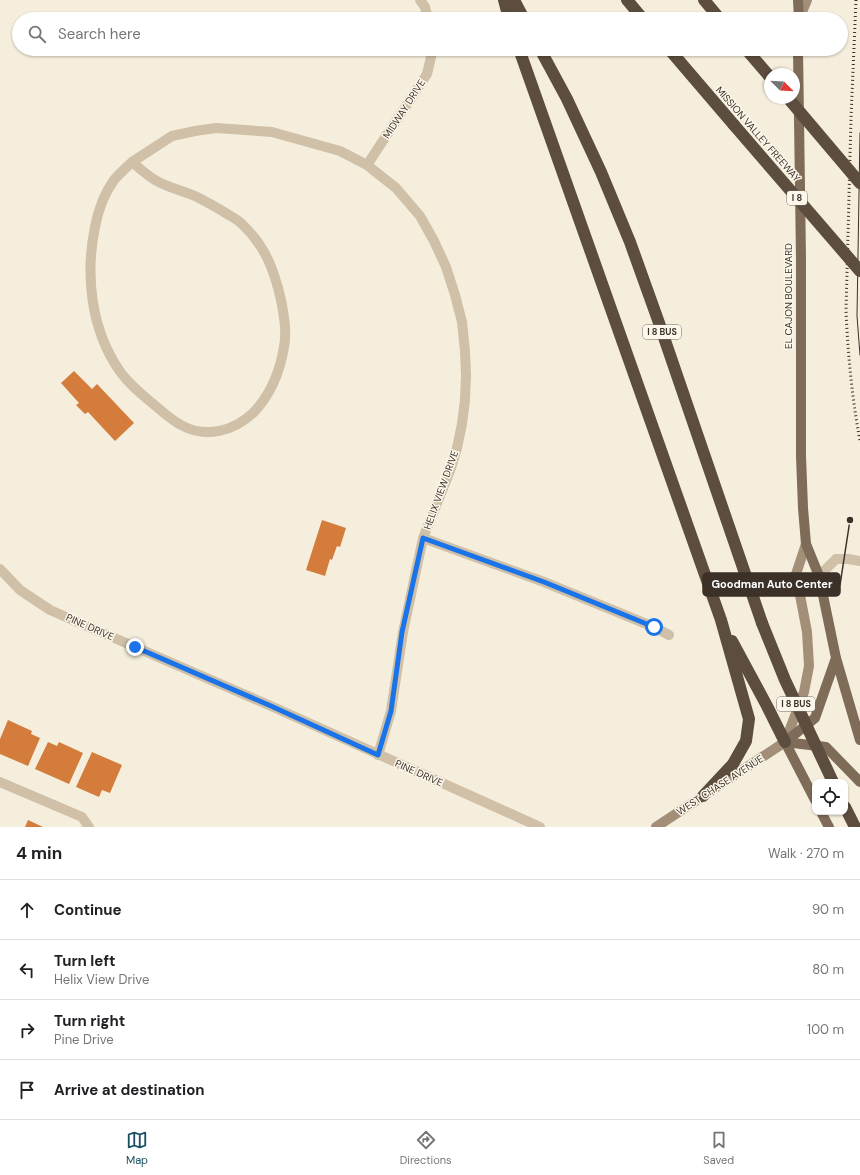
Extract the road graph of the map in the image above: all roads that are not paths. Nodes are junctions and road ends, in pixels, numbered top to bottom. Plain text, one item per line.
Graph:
1 (420, 0) edge
2 (504, 0) edge
3 (514, 0) edge
4 (627, 0) edge
5 (704, 0) edge
6 (798, 0) edge
7 (807, 0) edge
8 (426, 12) edge
9 (507, 12) edge
10 (520, 12) edge
11 (637, 12) edge
12 (714, 12) edge
13 (799, 12) edge
14 (802, 12) edge
15 (431, 56) edge
16 (522, 56) edge
17 (544, 56) edge
18 (675, 56) edge
19 (752, 56) edge
20 (798, 56) edge
21 (764, 70) edge
22 (793, 104) edge
23 (132, 162) junction
24 (367, 165) junction
25 (860, 183) edge
26 (860, 271) edge
27 (423, 538) junction
28 (806, 544) junction
29 (860, 561) edge
30 (0, 568) edge
31 (819, 576) junction
32 (721, 620) junction
33 (669, 635) dead end
34 (836, 658) junction
35 (860, 740) edge
36 (785, 742) junction
37 (378, 755) junction
38 (832, 779) edge
39 (0, 782) edge
40 (860, 782) edge
41 (812, 794) edge
42 (704, 796) junction
43 (848, 813) edge
44 (823, 815) edge
45 (854, 825) edge
46 (89, 827) edge
47 (540, 827) edge
48 (656, 827) edge
49 (829, 827) edge

1 - 8 street
2 - 9 highway
3 - 10 highway
4 - 11 highway
5 - 12 highway
6 - 13 main road
7 - 14 main road
15 - 24 street, MIDWAY DRIVE
16 - 32 highway
17 - 38 highway, I 8 BUS, bridge
18 - 26 highway, MISSION VALLEY FREEWAY / I 8, bridge
19 - 21 highway
20 - 28 main road, EL CAJON BOULEVARD
22 - 25 highway, bridge
23 - 23 street, HELIX VIEW DRIVE
23 - 24 street, HELIX VIEW DRIVE
24 - 27 street, HELIX VIEW DRIVE
27 - 33 street
27 - 37 street, HELIX VIEW DRIVE
28 - 31 main road, EL CAJON BOULEVARD
28 - 36 main road, EL CAJON BOULEVARD
29 - 31 street
30 - 37 street, PINE DRIVE
31 - 34 main road, EL CAJON BOULEVARD
32 - 36 highway
32 - 42 highway
34 - 35 main road, EL CAJON BOULEVARD
34 - 36 main road
36 - 40 main road
36 - 41 main road
36 - 42 main road, WEST CHASE AVENUE
37 - 47 street, PINE DRIVE
39 - 46 street
42 - 48 main road, WEST CHASE AVENUE
43 - 45 highway
44 - 49 main road

